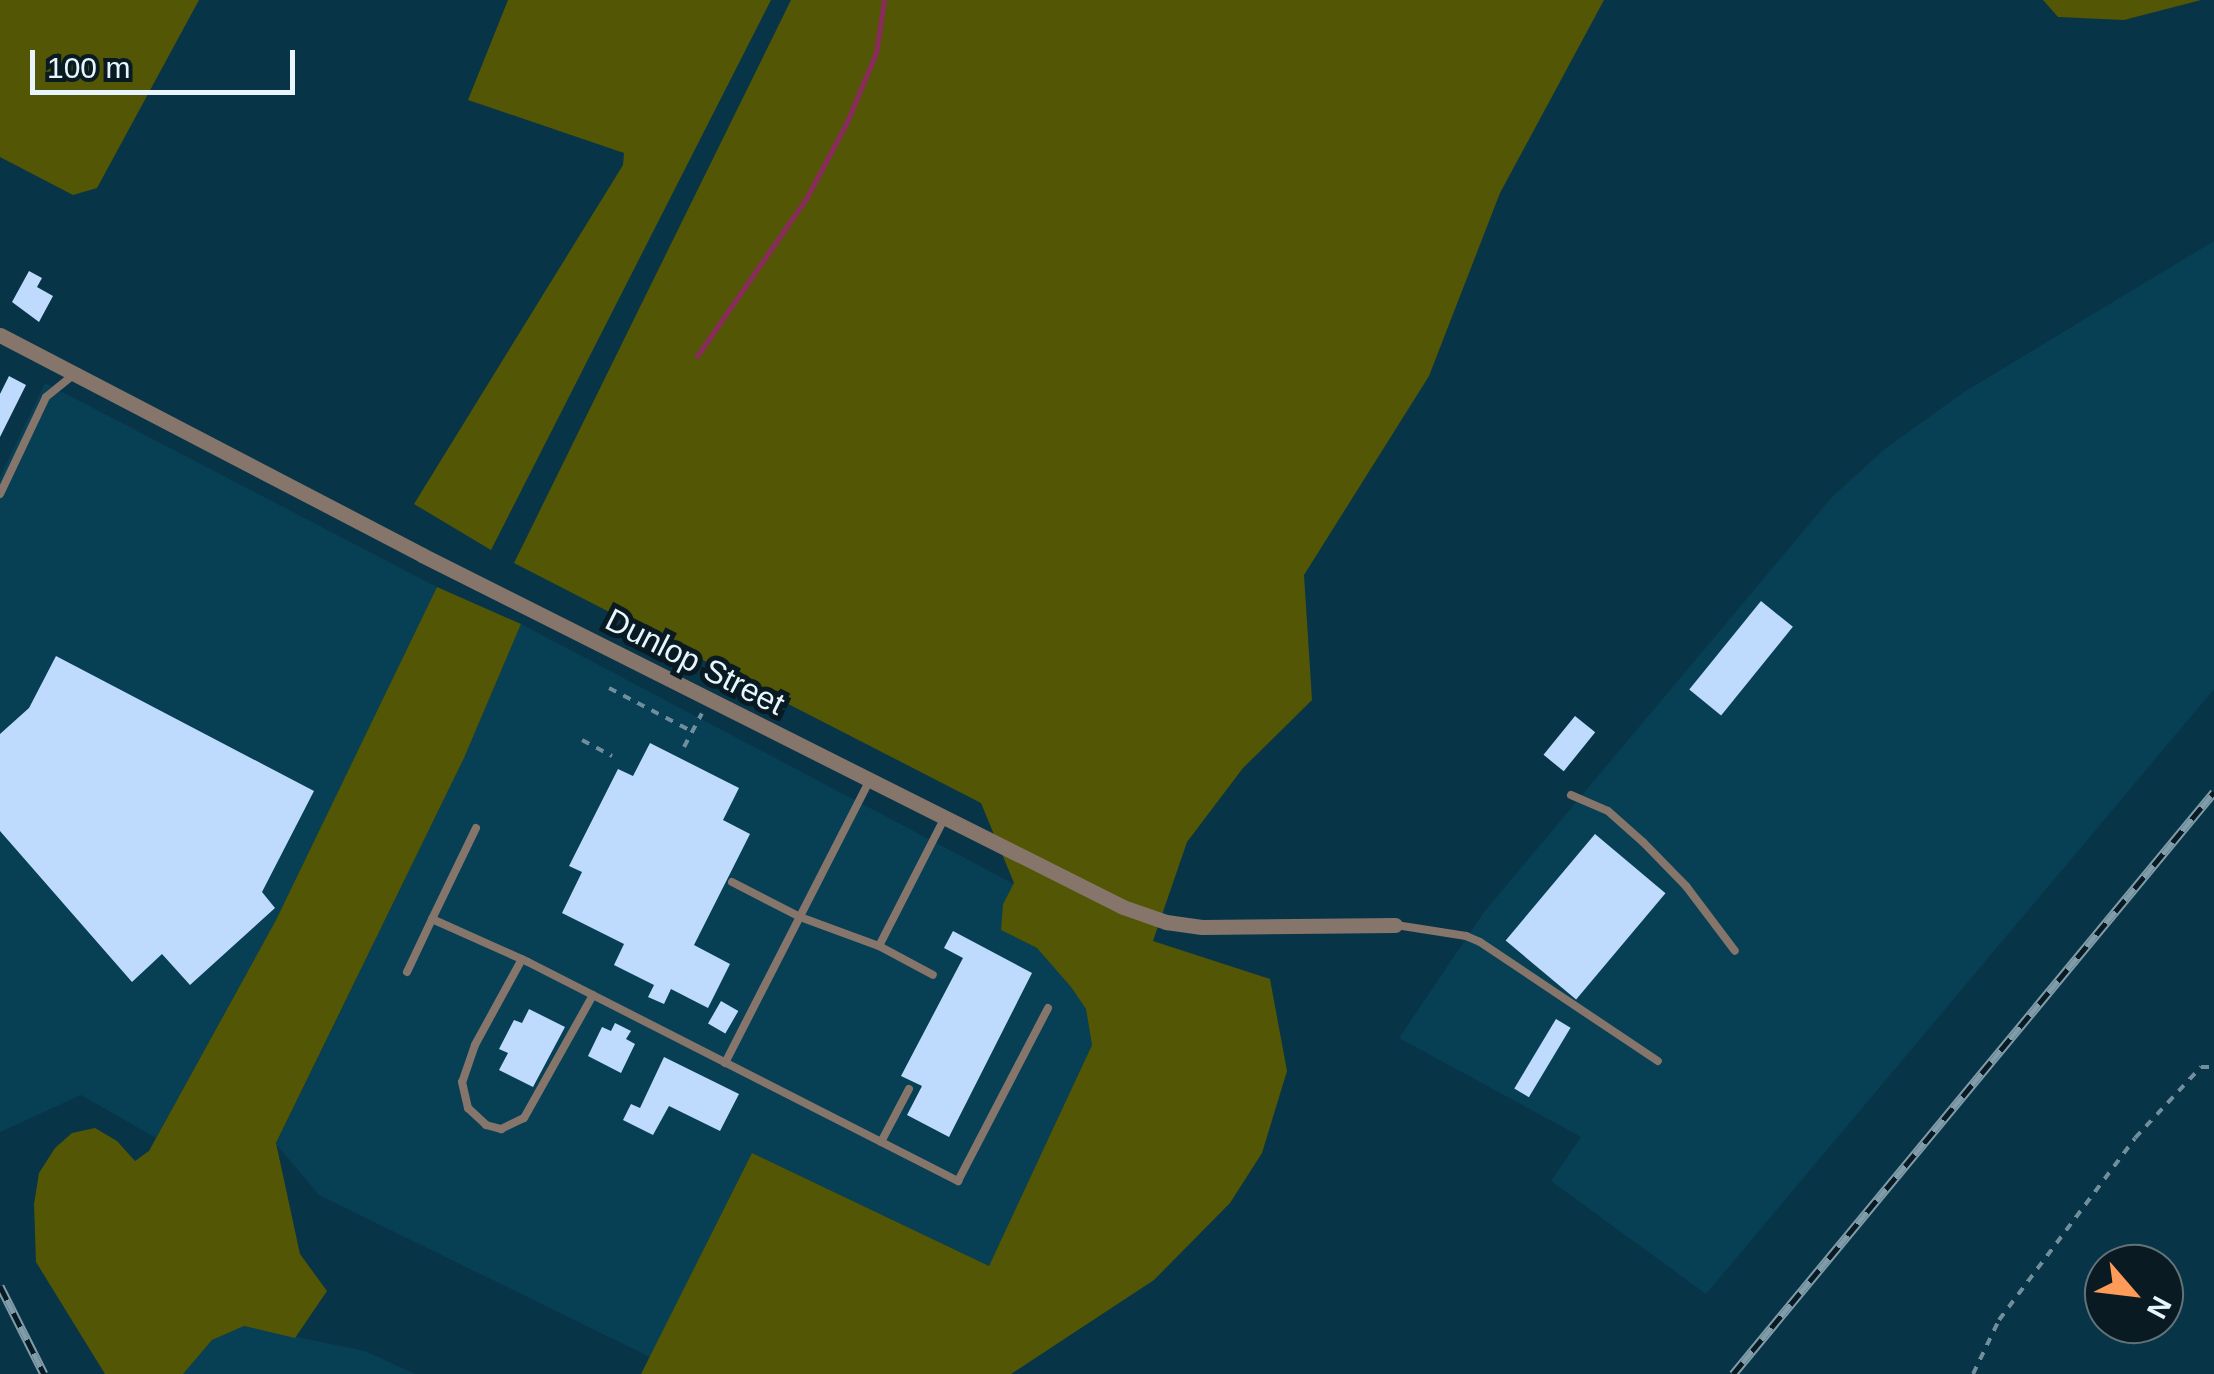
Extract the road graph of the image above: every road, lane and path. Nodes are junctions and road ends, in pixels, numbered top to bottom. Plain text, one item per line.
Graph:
1 (0, 335) edge
2 (74, 374) junction
3 (0, 494) edge
4 (609, 688) dead end
5 (709, 700) junction
6 (693, 732) junction
7 (582, 740) dead end
8 (684, 748) dead end
9 (612, 756) dead end
10 (869, 781) junction
11 (1571, 795) dead end
12 (944, 820) junction
13 (476, 828) dead end
14 (732, 882) dead end
15 (800, 918) junction
16 (432, 919) junction
17 (1395, 925) joint
18 (879, 946) junction
19 (1735, 951) dead end
20 (522, 959) junction
21 (407, 972) dead end
22 (934, 975) dead end
23 (594, 995) junction
24 (1048, 1008) dead end
25 (1658, 1061) dead end
26 (726, 1063) junction
27 (2214, 1066) edge
28 (909, 1088) dead end
29 (881, 1142) junction
30 (1973, 1374) edge

1 - 2 street, Dunlop Street
2 - 3 lane
2 - 5 street, Dunlop Street
4 - 6 path
5 - 6 path
5 - 10 street, Dunlop Street
6 - 8 path
7 - 9 path
10 - 12 street, Dunlop Street
10 - 15 lane
11 - 19 lane
12 - 17 street, Dunlop Street
12 - 18 lane
13 - 16 lane
14 - 15 lane
15 - 18 lane
15 - 26 lane
16 - 20 lane
16 - 21 lane
17 - 25 lane
18 - 22 lane
20 - 23 lane
20 - 23 lane
23 - 26 lane
24 - 29 lane
26 - 29 lane
27 - 30 path
28 - 29 lane

